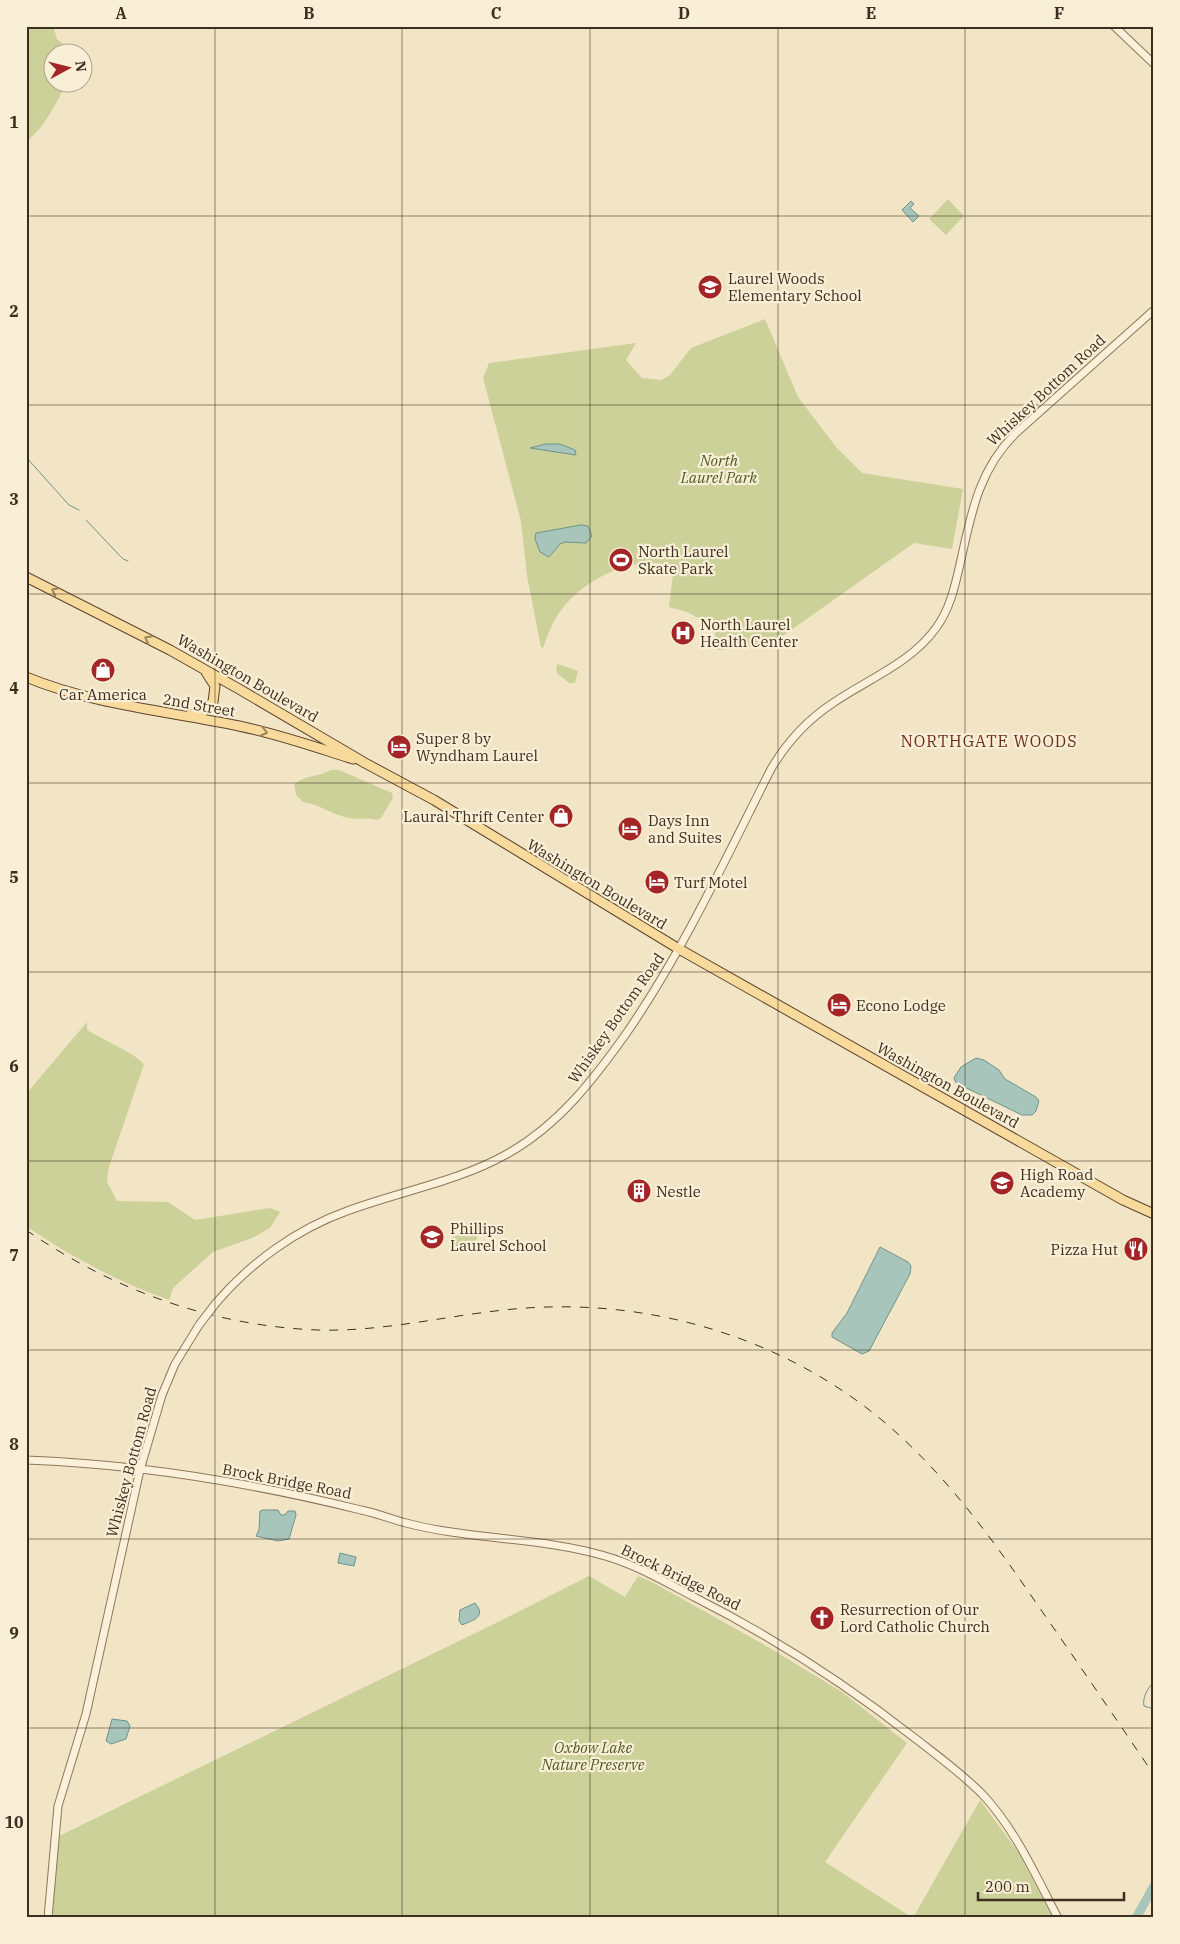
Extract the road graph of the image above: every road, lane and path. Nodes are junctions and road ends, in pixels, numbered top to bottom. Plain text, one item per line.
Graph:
1 (1114, 26) edge
2 (1154, 64) edge
3 (1154, 310) edge
4 (26, 577) edge
5 (203, 668) junction
6 (26, 677) edge
7 (182, 716) junction
8 (365, 763) junction
9 (679, 949) junction
10 (1154, 1214) edge
11 (26, 1460) edge
12 (140, 1470) junction
13 (48, 1918) edge
14 (1058, 1918) edge

1 - 2 street
3 - 9 street, Whiskey Bottom Road
5 -> 4 main road, Washington Boulevard
5 - 7 main road
5 - 8 main road, Washington Boulevard
6 - 7 main road, 2nd Street
7 -> 8 main road, 2nd Street
8 - 9 main road, Washington Boulevard
9 - 10 main road, Washington Boulevard
9 - 12 street, Whiskey Bottom Road, bridge
11 - 12 street, Brock Bridge Road
12 - 13 street, Whiskey Bottom Road
12 - 14 street, Brock Bridge Road

